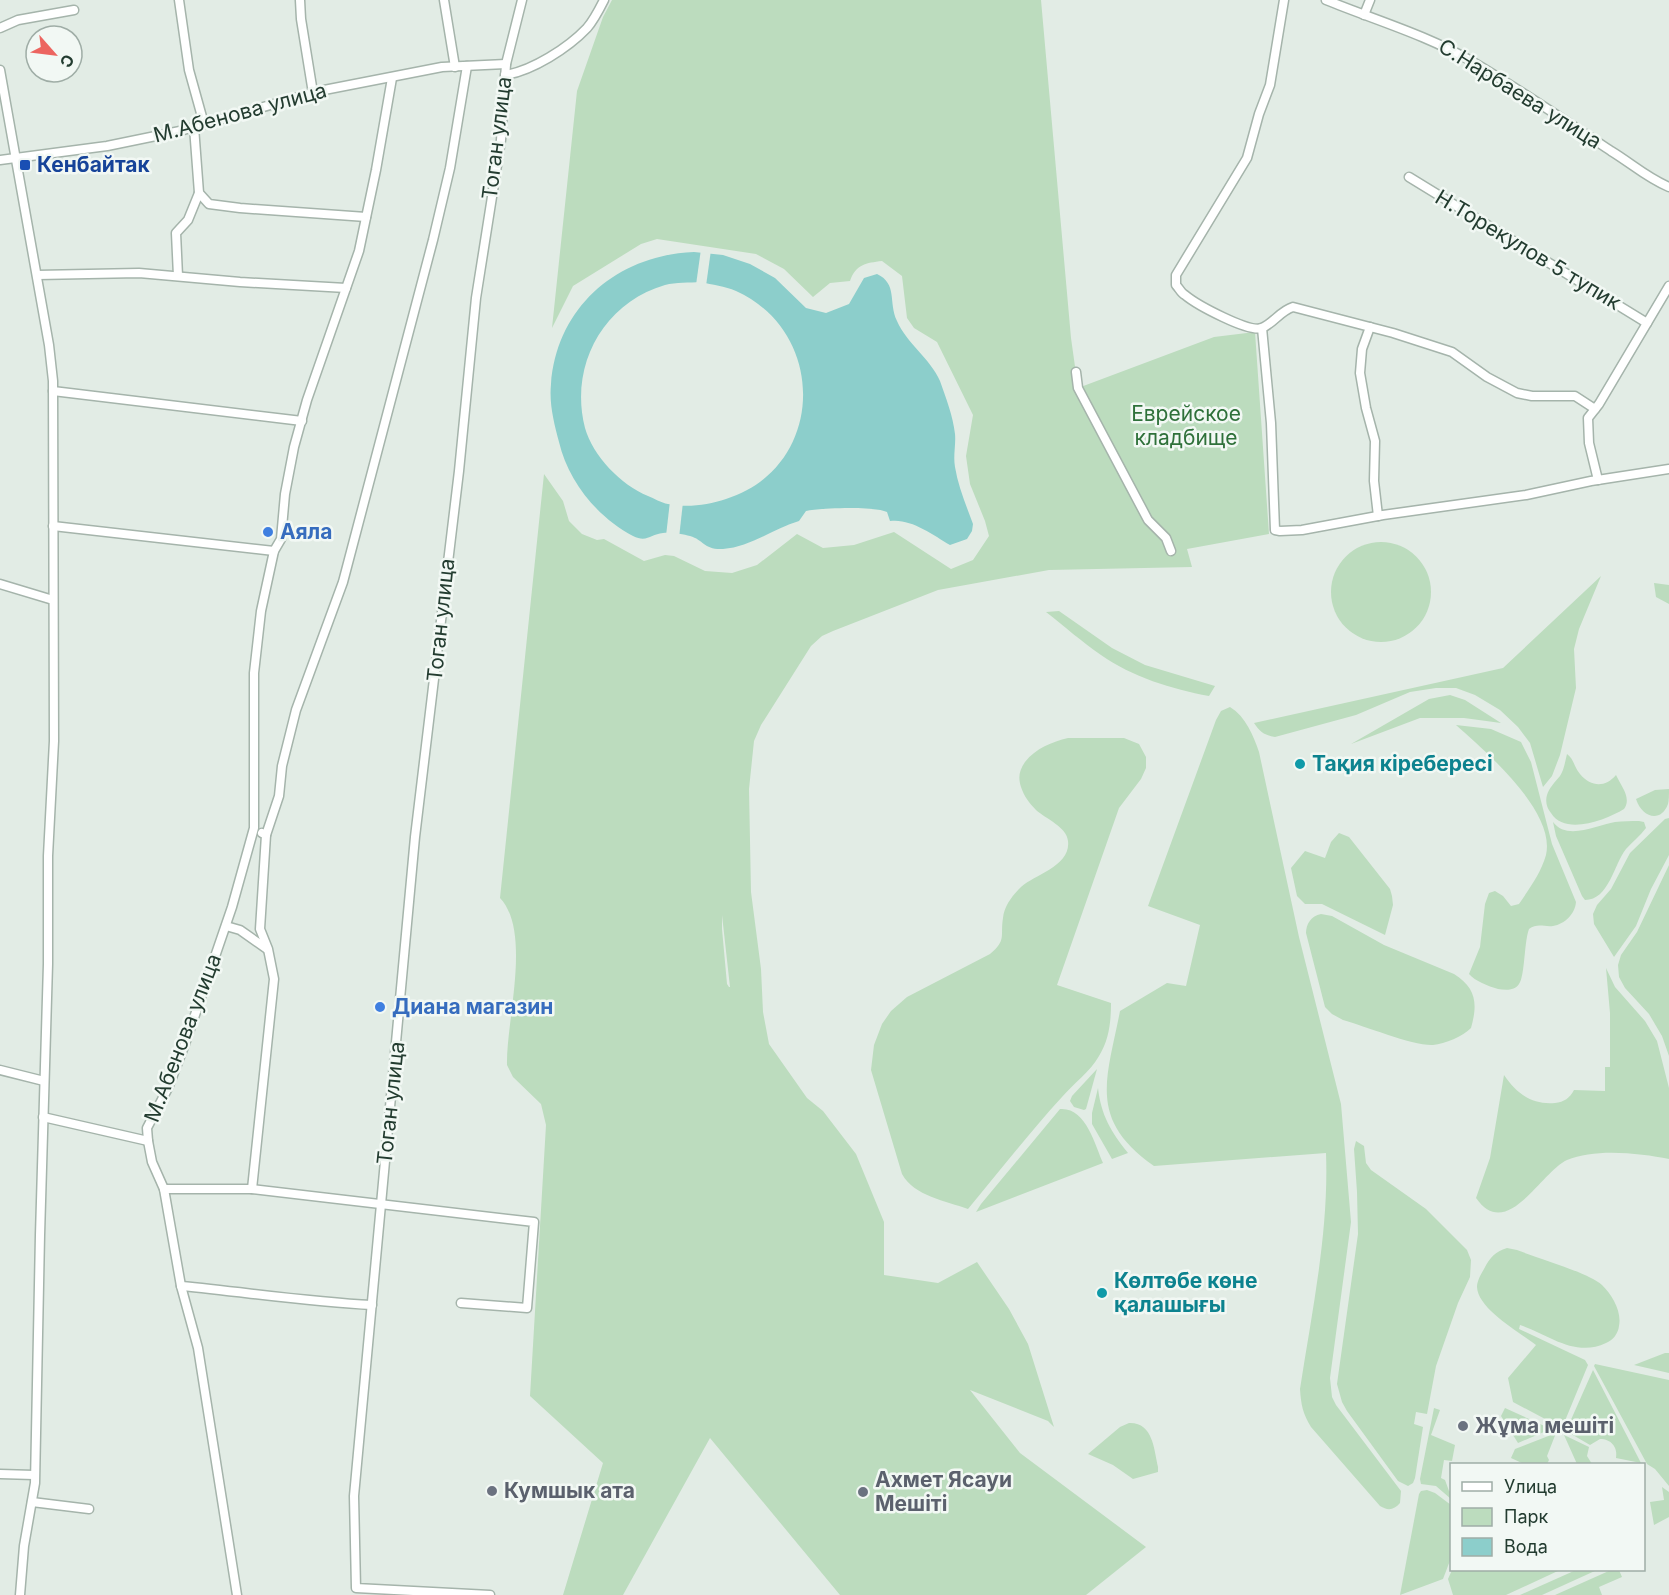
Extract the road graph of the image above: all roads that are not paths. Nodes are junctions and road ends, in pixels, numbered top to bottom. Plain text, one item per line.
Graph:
1 (179, 0) edge
2 (300, 0) edge
3 (444, 0) edge
4 (522, 0) edge
5 (604, 0) edge
6 (1284, 0) edge
7 (1326, 0) edge
8 (1370, 0) edge
9 (74, 10) dead end
10 (1364, 15) junction
11 (0, 28) edge
12 (506, 64) junction
13 (467, 66) junction
14 (455, 67) junction
15 (0, 70) edge
16 (505, 75) junction
17 (392, 78) junction
18 (313, 93) junction
19 (204, 124) junction
20 (194, 127) junction
21 (16, 159) junction
22 (0, 160) edge
23 (1409, 177) dead end
24 (1669, 187) edge
25 (199, 193) junction
26 (366, 217) junction
27 (37, 275) junction
28 (178, 276) junction
29 (1669, 286) edge
30 (346, 288) junction
31 (1647, 323) junction
32 (1370, 327) junction
33 (1262, 328) junction
34 (1076, 372) dead end
35 (52, 391) junction
36 (1595, 409) junction
37 (302, 421) junction
38 (1669, 470) edge
39 (1598, 480) junction
40 (1378, 516) junction
41 (53, 526) junction
42 (274, 551) junction
43 (1171, 551) dead end
44 (0, 584) edge
45 (53, 600) junction
46 (254, 828) junction
47 (266, 835) junction
48 (226, 926) junction
49 (268, 949) junction
50 (0, 1070) edge
51 (44, 1081) junction
52 (43, 1117) junction
53 (148, 1141) junction
54 (164, 1189) junction
55 (252, 1189) junction
56 (381, 1205) junction
57 (181, 1286) junction
58 (461, 1303) dead end
59 (372, 1305) junction
60 (0, 1474) edge
61 (34, 1476) junction
62 (32, 1502) junction
63 (89, 1509) dead end
64 (356, 1591) edge
65 (20, 1595) edge
66 (237, 1595) edge
67 (490, 1595) edge

1 - 19 street
2 - 18 street
3 - 14 street
4 - 12 street, Тоган улица
5 - 16 street
6 - 33 street
7 - 10 street, С.Нарбаева улица
8 - 10 street
9 - 11 street
10 - 24 street, С.Нарбаева улица
12 - 13 street, М.Абенова улица
12 - 16 street, Тоган улица
13 - 14 street, М.Абенова улица
13 - 47 street, Тоган улица
14 - 17 street, М.Абенова улица
15 - 21 street
16 - 56 street, Тоган улица
17 - 18 street, М.Абенова улица
17 - 26 street, М.Абенова улица
18 - 19 street, М.Абенова улица
19 - 20 street, М.Абенова улица
20 - 21 street, М.Абенова улица
20 - 25 street
21 - 22 street, М.Абенова улица
21 - 27 street
23 - 31 street, Н.Торекулов 5 тупик
25 - 26 street
25 - 28 street
26 - 30 street, М.Абенова улица
27 - 28 street
27 - 35 street
28 - 30 street
29 - 31 street
30 - 37 street, М.Абенова улица
31 - 36 street
32 - 33 street
32 - 36 street
32 - 40 street
33 - 40 street
34 - 43 street
35 - 37 street
35 - 41 street
36 - 39 street
37 - 42 street, М.Абенова улица
38 - 39 street
39 - 40 street
41 - 42 street
41 - 45 street
42 - 46 street, М.Абенова улица
44 - 45 street
45 - 51 street
46 - 47 street
46 - 48 street, М.Абенова улица
47 - 49 street, Тоган улица
48 - 49 street
48 - 53 street, М.Абенова улица
49 - 55 street, Тоган улица
50 - 51 street
51 - 52 street
52 - 53 street
52 - 61 street
53 - 54 street, М.Абенова улица
54 - 55 street
54 - 57 street, М.Абенова улица
55 - 56 street
56 - 58 street
56 - 59 street, Тоган улица
57 - 59 street
57 - 66 street, М.Абенова улица
59 - 64 street, Тоган улица
60 - 61 street
61 - 62 street
62 - 63 street
62 - 65 street
64 - 67 street, Тоган улица

